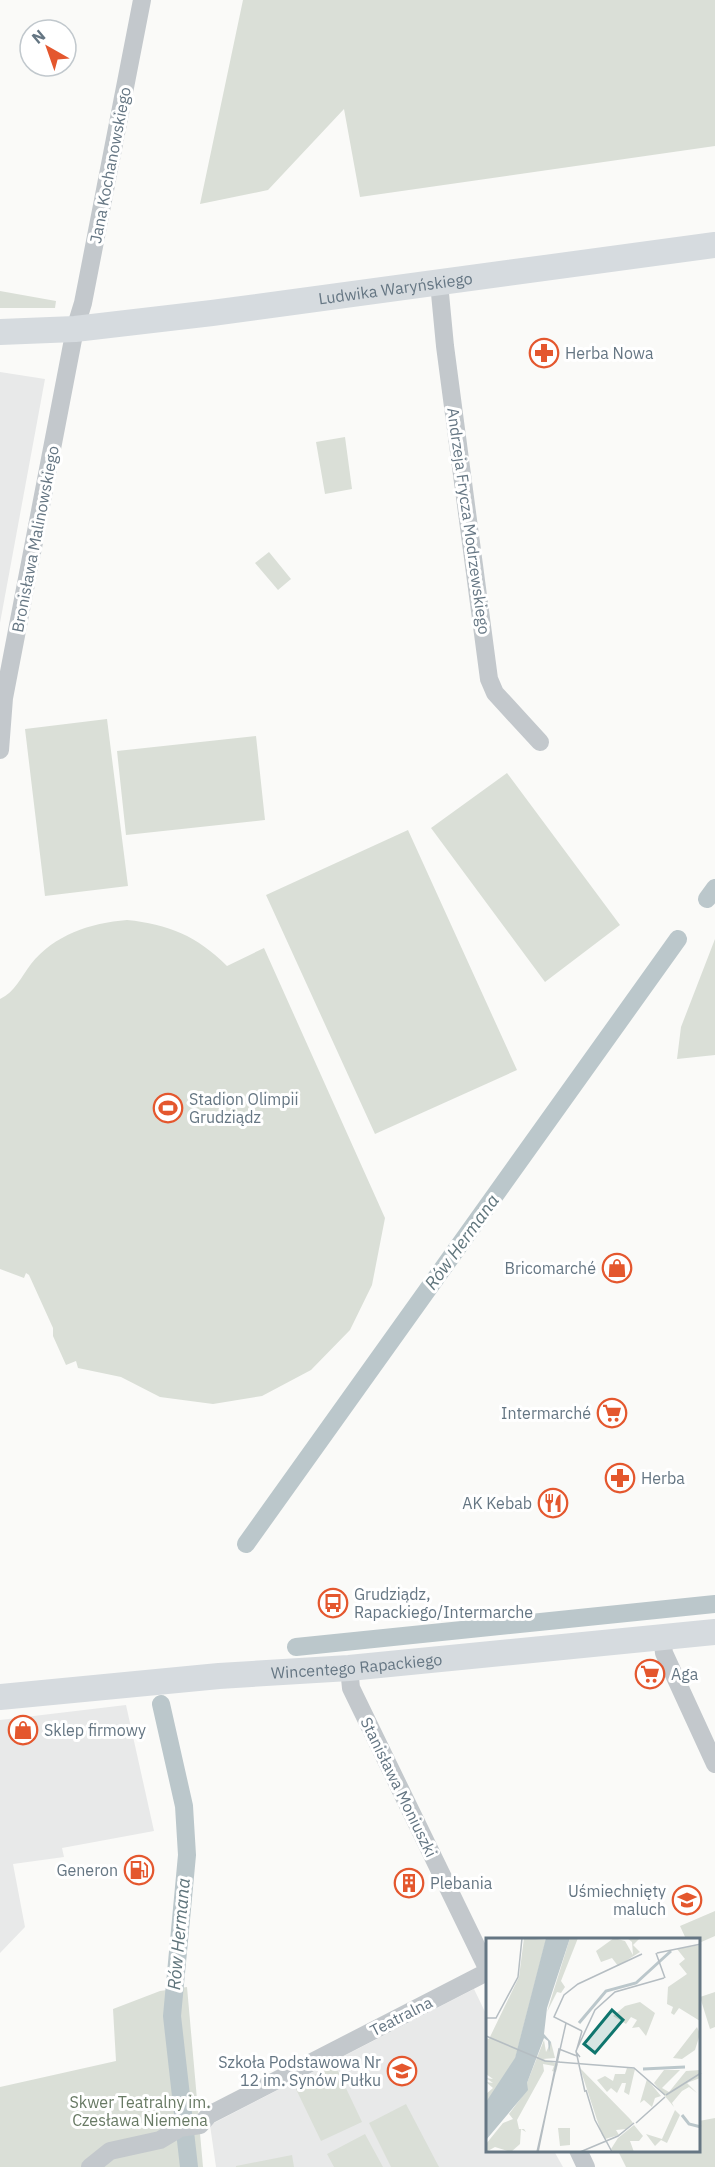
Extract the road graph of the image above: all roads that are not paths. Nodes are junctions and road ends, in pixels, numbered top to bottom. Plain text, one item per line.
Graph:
1 (142, 0) edge
2 (715, 245) edge
3 (439, 282) junction
4 (75, 329) junction
5 (0, 332) edge
6 (540, 742) dead end
7 (0, 750) edge
8 (715, 1632) edge
9 (662, 1637) junction
10 (349, 1668) junction
11 (0, 1697) edge
12 (715, 1764) edge
13 (486, 1968) edge
14 (486, 1971) edge
15 (578, 2152) edge
16 (90, 2167) edge
17 (586, 2167) edge

1 - 4 street, Jana Kochanowskiego
2 - 3 street, Ludwika Waryńskiego
3 - 4 street, Ludwika Waryńskiego
3 - 6 street, Andrzeja Frycza Modrzewskiego
4 - 5 street, Ludwika Waryńskiego
4 - 7 street, Bronisława Malinowskiego
8 - 9 street, Wincentego Rapackiego
9 - 10 street, Wincentego Rapackiego
9 - 12 street
10 - 11 street, Wincentego Rapackiego
10 - 13 street, Stanisława Moniuszki
14 - 16 street, Teatralna
15 - 17 street

